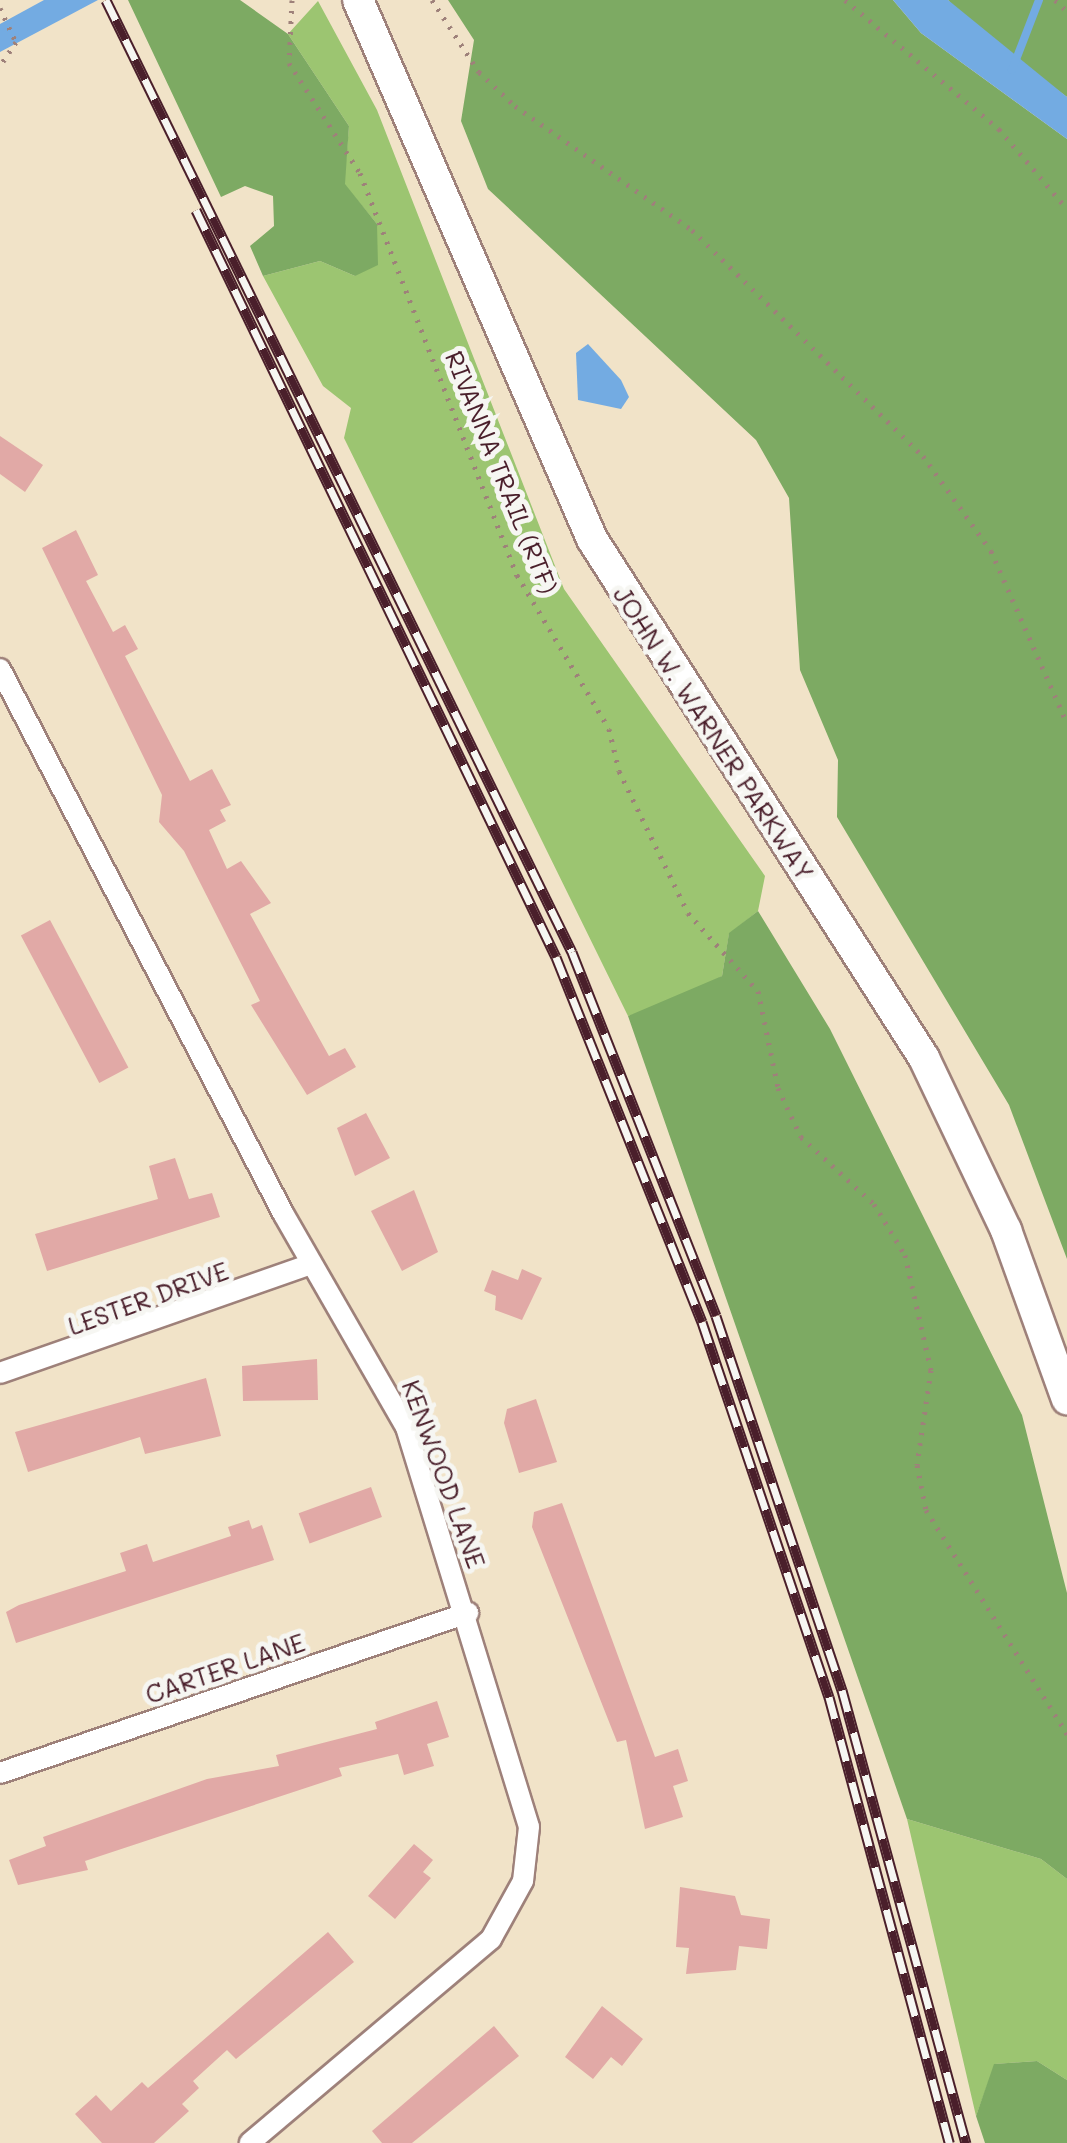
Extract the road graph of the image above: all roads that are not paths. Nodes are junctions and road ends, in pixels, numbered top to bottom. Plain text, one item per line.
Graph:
1 (358, 0) edge
2 (0, 669) edge
3 (311, 1264) junction
4 (0, 1373) edge
5 (1067, 1400) edge
6 (468, 1613) junction
7 (0, 1772) edge
8 (250, 2143) edge

1 - 5 main road, JOHN W. WARNER PARKWAY
2 - 3 street, KENWOOD LANE
3 - 4 street, LESTER DRIVE
3 - 6 street, KENWOOD LANE
6 - 7 street, CARTER LANE
6 - 8 street, KENWOOD LANE

